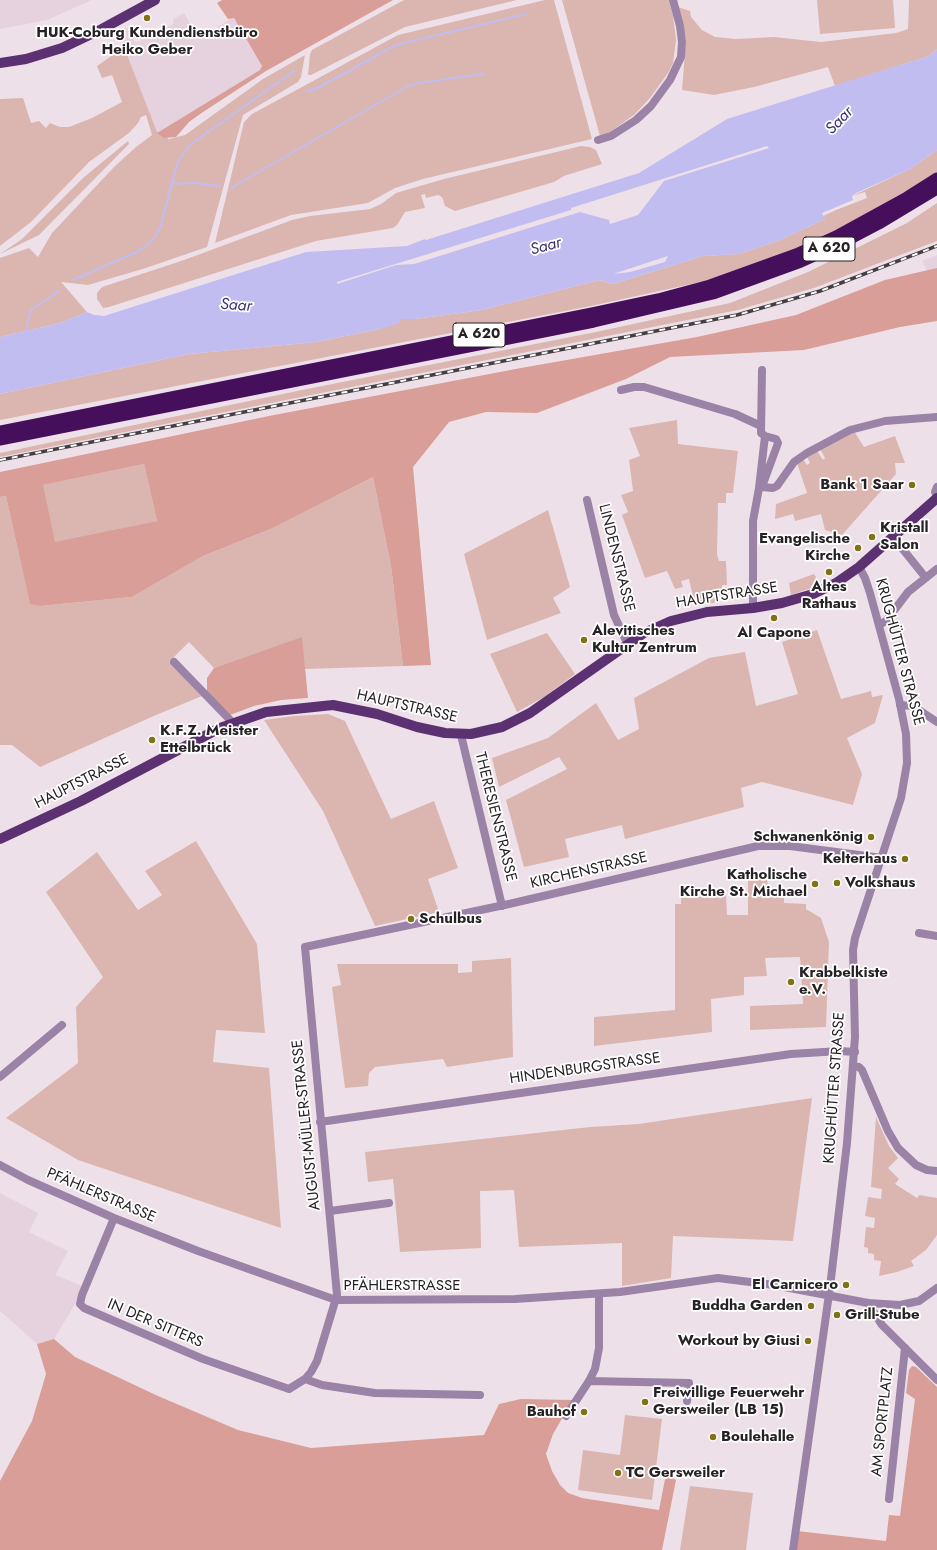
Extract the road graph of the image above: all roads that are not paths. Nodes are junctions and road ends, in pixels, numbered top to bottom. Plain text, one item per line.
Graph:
1 (153, 0) edge
2 (674, 0) edge
3 (0, 63) edge
4 (598, 140) dead end
5 (937, 178) edge
6 (937, 189) edge
7 (762, 370) dead end
8 (621, 390) dead end
9 (937, 417) edge
10 (761, 426) junction
11 (0, 431) edge
12 (765, 436) junction
13 (0, 440) edge
14 (761, 487) junction
15 (937, 487) edge
16 (937, 497) edge
17 (587, 500) dead end
18 (893, 537) junction
19 (860, 567) junction
20 (937, 570) edge
21 (926, 578) junction
22 (753, 608) junction
23 (879, 625) junction
24 (628, 645) junction
25 (174, 662) dead end
26 (900, 704) junction
27 (937, 722) edge
28 (233, 723) junction
29 (461, 735) junction
30 (0, 839) edge
31 (882, 858) junction
32 (502, 906) junction
33 (919, 933) dead end
34 (937, 936) edge
35 (305, 947) joint
36 (62, 1025) dead end
37 (855, 1052) junction
38 (853, 1066) junction
39 (0, 1077) edge
40 (320, 1122) junction
41 (0, 1165) edge
42 (937, 1171) edge
43 (389, 1204) dead end
44 (330, 1211) junction
45 (114, 1218) junction
46 (937, 1288) edge
47 (599, 1294) junction
48 (829, 1295) junction
49 (336, 1300) junction
50 (868, 1303) junction
51 (905, 1348) junction
52 (306, 1378) junction
53 (937, 1380) edge
54 (589, 1382) junction
55 (480, 1395) dead end
56 (687, 1401) dead end
57 (566, 1416) dead end
58 (889, 1499) dead end
59 (793, 1550) edge

1 - 3 main road
2 - 4 street
5 - 11 highway, A 620
6 - 13 highway, A 620
7 - 10 street
8 - 10 street
9 - 14 street
10 - 12 street
12 - 14 street
12 - 14 street
14 - 22 street
15 - 16 street
16 - 18 main road, HAUPTSTRASSE
17 - 24 street, LINDENSTRASSE
18 - 19 main road, HAUPTSTRASSE
18 - 21 street
19 - 22 main road, HAUPTSTRASSE
19 - 23 street, KRUGHÜTTER STRASSE
20 - 21 street
21 - 23 street
22 - 24 main road, HAUPTSTRASSE
23 - 26 street, KRUGHÜTTER STRASSE
24 - 29 main road, HAUPTSTRASSE
25 - 28 street
26 - 27 street
26 - 31 street, KRUGHÜTTER STRASSE
28 - 29 main road, HAUPTSTRASSE
28 - 30 main road, HAUPTSTRASSE
29 - 32 street, THERESIENSTRASSE
31 - 32 street, KIRCHENSTRASSE
31 - 37 street, KRUGHÜTTER STRASSE
32 - 35 street, KIRCHENSTRASSE
33 - 34 street
35 - 40 street, AUGUST-MÜLLER-STRASSE
36 - 39 street
37 - 38 street, KRUGHÜTTER STRASSE
37 - 40 street, HINDENBURGSTRASSE
38 - 42 street
38 - 48 street, KRUGHÜTTER STRASSE
40 - 44 street, AUGUST-MÜLLER-STRASSE
41 - 45 street, PFÄHLERSTRASSE
43 - 44 street
44 - 49 street, AUGUST-MÜLLER-STRASSE
45 - 49 street, PFÄHLERSTRASSE
45 - 52 street, IN DER SITTERS
46 - 50 street, PFÄHLERSTRASSE
47 - 48 street, PFÄHLERSTRASSE
47 - 49 street, PFÄHLERSTRASSE
47 - 54 street
48 - 50 street, PFÄHLERSTRASSE
48 - 59 street, KRUGHÜTTER STRASSE
49 - 52 street, IN DER SITTERS
50 - 51 street
51 - 53 street
51 - 58 street, AM SPORTPLATZ
52 - 55 street
54 - 56 street
54 - 57 street

